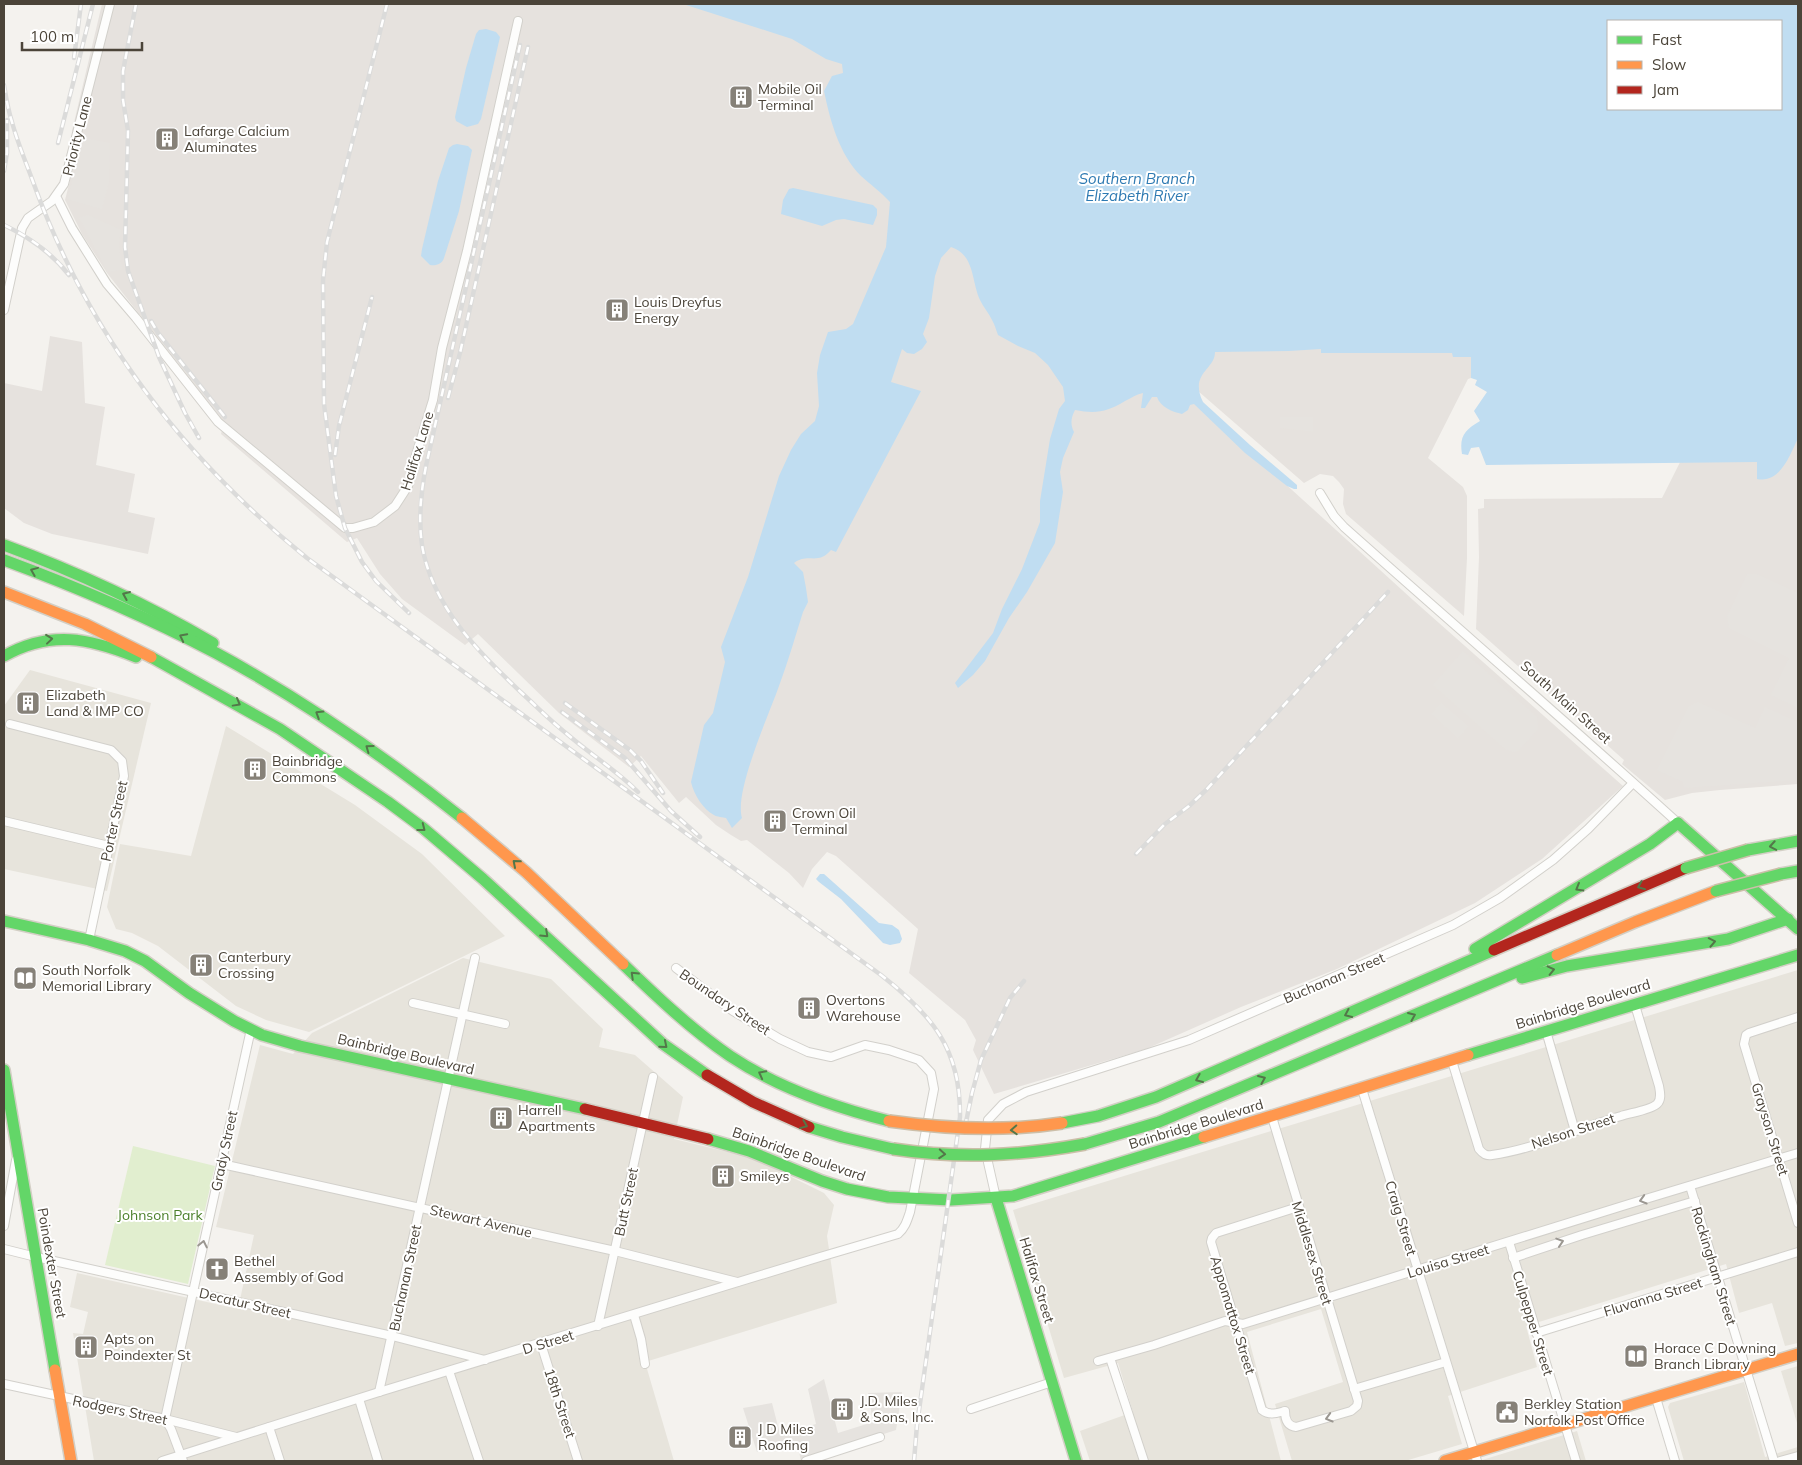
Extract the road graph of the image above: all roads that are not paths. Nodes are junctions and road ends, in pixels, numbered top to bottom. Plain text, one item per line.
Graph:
1 (110, 4) edge
2 (518, 21) dead end
3 (56, 196) junction
4 (4, 310) edge
5 (1320, 493) dead end
6 (4, 537) edge
7 (4, 545) edge
8 (4, 560) edge
9 (79, 575) junction
10 (4, 592) edge
11 (4, 656) edge
12 (195, 680) junction
13 (302, 704) junction
14 (10, 724) dead end
15 (1633, 783) junction
16 (4, 821) edge
17 (1678, 823) junction
18 (1798, 841) edge
19 (109, 846) junction
20 (1798, 871) edge
21 (1788, 919) junction
22 (4, 921) edge
23 (1798, 929) edge
24 (89, 940) junction
25 (1798, 954) edge
26 (475, 958) dead end
27 (676, 968) dead end
28 (1454, 998) junction
29 (413, 1003) dead end
30 (1372, 1003) junction
31 (1635, 1004) junction
32 (463, 1015) junction
33 (1798, 1017) edge
34 (505, 1024) dead end
35 (251, 1029) junction
36 (1546, 1031) junction
37 (1452, 1061) junction
38 (4, 1070) edge
39 (653, 1078) dead end
40 (448, 1080) junction
41 (1362, 1089) junction
42 (999, 1108) joint
43 (7, 1115) edge
44 (1272, 1117) junction
45 (643, 1123) junction
46 (1575, 1130) junction
47 (18, 1153) junction
48 (1798, 1153) edge
49 (1779, 1159) junction
50 (222, 1164) junction
51 (1690, 1186) junction
52 (996, 1198) junction
53 (911, 1200) junction
54 (1695, 1201) junction
55 (420, 1207) junction
56 (1298, 1208) junction
57 (1596, 1214) junction
58 (1798, 1223) edge
59 (4, 1226) edge
60 (1600, 1229) junction
61 (1509, 1242) junction
62 (4, 1248) edge
63 (615, 1251) junction
64 (1798, 1252) edge
65 (36, 1257) junction
66 (1514, 1258) junction
67 (1418, 1270) junction
68 (1717, 1277) junction
69 (739, 1283) junction
70 (194, 1292) junction
71 (1327, 1298) junction
72 (634, 1315) junction
73 (1235, 1323) junction
74 (598, 1326) junction
75 (1536, 1333) junction
76 (392, 1336) junction
77 (541, 1344) junction
78 (1798, 1354) edge
79 (1110, 1358) junction
80 (485, 1360) junction
81 (1098, 1361) dead end
82 (1446, 1362) junction
83 (645, 1364) dead end
84 (1746, 1370) junction
85 (449, 1371) junction
86 (1052, 1382) junction
87 (4, 1384) edge
88 (1354, 1388) junction
89 (379, 1392) junction
90 (60, 1397) junction
91 (1656, 1398) junction
92 (359, 1399) junction
93 (971, 1409) dead end
94 (165, 1420) junction
95 (1565, 1426) junction
96 (269, 1427) junction
97 (236, 1437) junction
98 (880, 1437) dead end
99 (1798, 1456) edge
100 (1475, 1457) edge
101 (182, 1458) edge
102 (71, 1461) edge
103 (162, 1461) edge
104 (280, 1461) edge
105 (378, 1461) edge
106 (479, 1461) edge
107 (578, 1461) edge
108 (806, 1461) edge
109 (1076, 1461) edge
110 (1144, 1461) edge
111 (1445, 1461) edge
112 (1576, 1461) edge
113 (1675, 1461) edge
114 (1774, 1461) edge
115 (1780, 1461) edge

1 - 3 street, Priority Lane
2 - 3 street, Halifax Lane
3 - 4 street, Priority Lane
5 - 15 street, South Main Street
6 - 9 main road
7 - 9 main road
13 -> 8 main road
13 -> 9 main road
10 - 12 main road
11 -> 12 main road
12 -> 28 main road, bridge
30 -> 13 main road, bridge
14 - 19 street, Porter Street
15 - 17 street, South Main Street
15 - 42 street, Buchanan Street
16 - 19 street
17 - 21 main road, South Main Street
17 -> 30 main road
18 -> 30 main road, bridge
19 - 24 street, Porter Street
20 - 28 main road, bridge
21 - 23 main road, South Main Street
28 -> 21 main road
22 - 24 main road, Bainbridge Boulevard
24 - 35 main road, Bainbridge Boulevard
25 - 31 main road, Bainbridge Boulevard
26 - 32 street, Buchanan Street
27 - 53 street, Boundary Street
29 - 32 street
31 - 36 main road, Bainbridge Boulevard
31 - 46 street, Nelson Street
32 - 34 street
32 - 40 street, Buchanan Street
33 - 49 street, Grayson Street
35 - 40 main road, Bainbridge Boulevard
35 - 50 street, Grady Street
36 - 37 main road, Bainbridge Boulevard
36 - 46 street
37 - 41 main road, Bainbridge Boulevard
37 - 46 street, Nelson Street
38 - 43 main road, Poindexter Street
39 - 45 street, Butt Street
40 - 45 main road, Bainbridge Boulevard
40 - 55 street, Buchanan Street
41 - 44 main road, Bainbridge Boulevard
41 - 67 street, Craig Street
42 - 52 street, Halifax Street
43 - 47 main road, Poindexter Street
44 - 52 main road, Bainbridge Boulevard
44 - 56 street, Middlesex Street
45 - 53 main road, Bainbridge Boulevard
45 - 63 street, Butt Street
47 - 59 street
47 - 65 main road, Poindexter Street
48 - 49 street, Louisa Street
49 - 51 street, Louisa Street
49 - 58 street, Grayson Street
50 - 55 street, Stewart Avenue
70 -> 50 street, Grady Street
51 - 54 street, Rockingham Street
51 -> 57 street, Louisa Street
52 - 53 main road, Bainbridge Boulevard
52 - 86 main road, Halifax Street
53 - 69 street, D Street
54 - 60 street
54 - 68 street, Rockingham Street
55 - 63 street, Stewart Avenue
55 - 76 street, Buchanan Street
56 - 71 street, Middlesex Street
56 - 73 street, Appomattox Street
57 - 60 street
57 - 61 street, Louisa Street
66 -> 60 street
61 - 66 street, Culpepper Street
61 - 67 street, Louisa Street
62 - 65 street, Decatur Street
63 - 69 street, Stewart Avenue
63 - 74 street, Butt Street
64 - 68 street, Fluvanna Street
65 - 70 street, Decatur Street
65 - 90 main road, Poindexter Street
66 - 75 street, Culpepper Street
67 - 71 street, Louisa Street
67 - 82 street, Craig Street
68 - 75 street, Fluvanna Street
68 - 84 street, Rockingham Street
69 - 72 street, D Street
70 - 76 street, Decatur Street
70 - 94 street, Grady Street
71 - 73 street, Louisa Street
71 - 88 street, Middlesex Street
72 - 74 street, D Street
72 - 83 street
73 - 79 street, Louisa Street
88 -> 73 street, Appomattox Street
74 - 77 street, D Street
75 - 95 street, Culpepper Street
76 - 80 street, Decatur Street
76 - 89 street, Buchanan Street
77 - 80 street, D Street
77 - 107 street, 18th Street
78 - 84 main road
79 - 81 street, Louisa Street
79 - 110 street
80 - 85 street, D Street
82 - 88 street
82 - 100 street, Craig Street
84 - 91 main road
84 - 114 street, Rockingham Street
85 - 89 street, D Street
85 - 106 street
86 - 93 street
86 - 109 main road, Halifax Street
87 - 90 street, Rodgers Street
89 - 92 street, D Street
90 - 94 street, Rodgers Street
90 - 102 main road, Poindexter Street
91 - 95 main road
91 - 113 street
92 - 96 street, D Street
92 - 105 street
94 - 97 street, Rodgers Street
94 - 101 street
95 - 100 main road
95 - 112 street, Culpepper Street
96 - 97 street, D Street
96 - 104 street
97 - 101 street, D Street
98 - 108 street
99 - 115 street
100 - 111 main road
101 - 103 street, D Street

